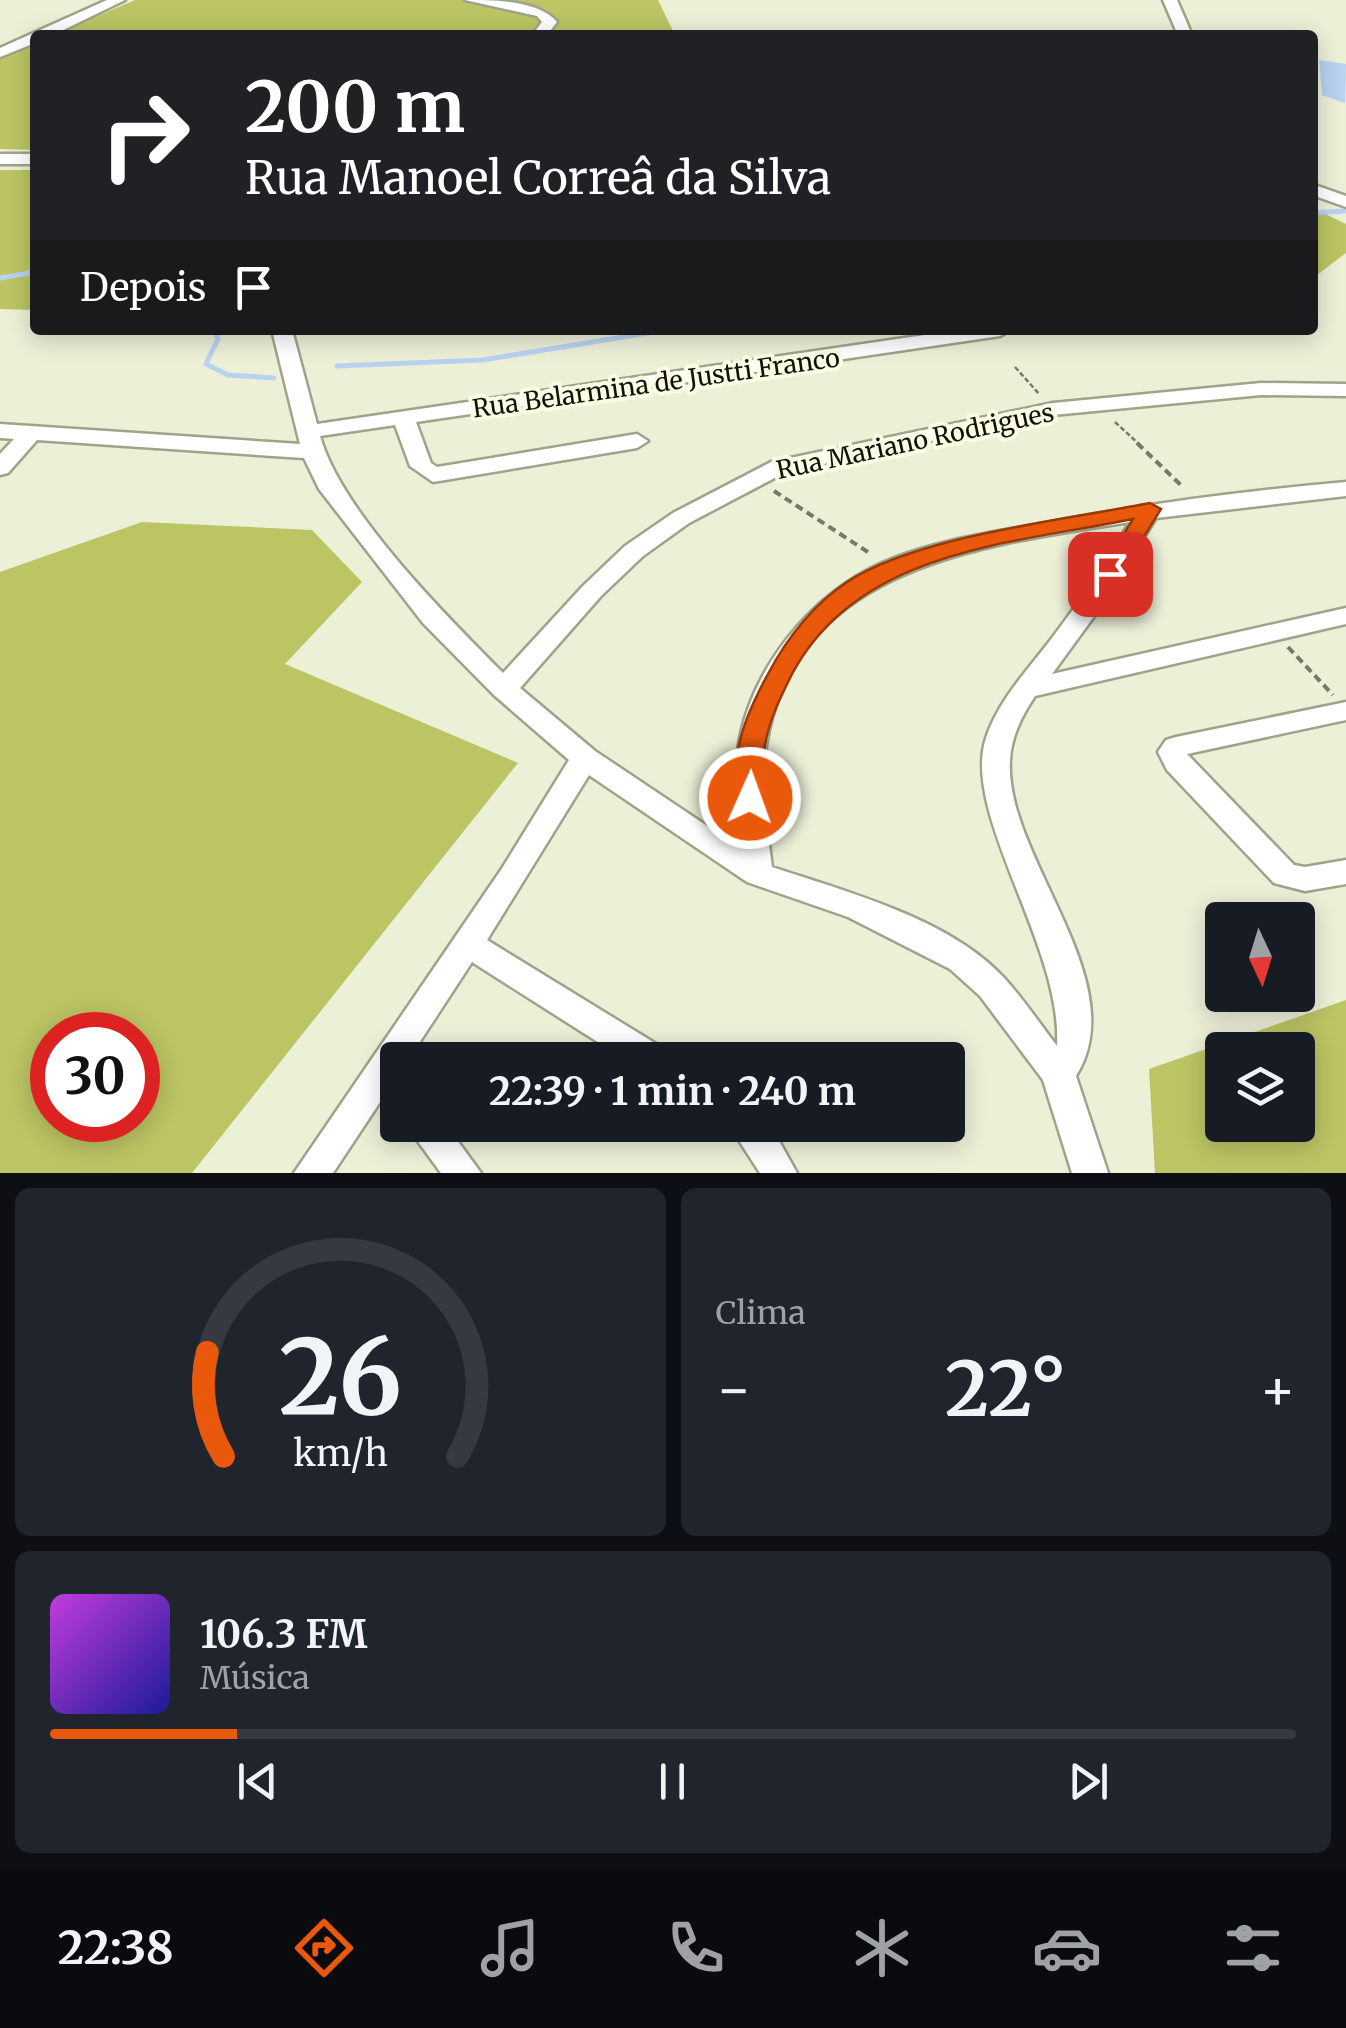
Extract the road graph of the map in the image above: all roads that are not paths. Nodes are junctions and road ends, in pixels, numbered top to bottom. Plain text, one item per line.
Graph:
1 (472, 0) edge
2 (1170, 0) edge
3 (109, 2) edge
4 (51, 30) edge
5 (543, 30) edge
6 (1184, 30) edge
7 (30, 40) edge
8 (0, 54) edge
9 (30, 159) edge
10 (0, 160) edge
11 (1318, 191) edge
12 (1342, 199) edge
13 (283, 335) edge
14 (967, 335) edge
15 (1346, 390) edge
16 (404, 420) junction
17 (0, 431) edge
18 (30, 434) junction
19 (637, 441) dead end
20 (312, 442) junction
21 (0, 468) edge
22 (1346, 489) edge
23 (1150, 509) junction
24 (1346, 616) edge
25 (504, 689) junction
26 (1027, 689) junction
27 (1340, 704) edge
28 (585, 758) junction
29 (1346, 872) edge
30 (758, 874) junction
31 (467, 943) junction
32 (412, 1042) edge
33 (625, 1042) edge
34 (1058, 1074) junction
35 (380, 1094) edge
36 (438, 1142) edge
37 (762, 1142) edge
38 (312, 1173) edge
39 (463, 1173) edge
40 (779, 1173) edge
41 (1090, 1173) edge

1 - 5 street
2 - 6 street
3 - 4 street
7 - 8 street
9 - 10 street
11 - 12 street
13 - 20 street
14 - 16 street, Rua Belarmina de Justti Franco
15 - 25 street, Rua Mariano Rodrigues
16 - 19 street
16 - 20 street, Rua Belarmina de Justti Franco
17 - 18 street, Rua Belarmina de Justti Franco
18 - 20 street, Rua Belarmina de Justti Franco
18 - 21 street
20 - 25 street
22 - 23 street
23 - 26 street
23 - 30 street
24 - 26 street
25 - 28 street
26 - 34 street
27 - 29 street
28 - 30 street
28 - 31 street
30 - 34 street
31 - 32 street
31 - 33 street
34 - 41 street
35 - 38 street
36 - 39 street
37 - 40 street

